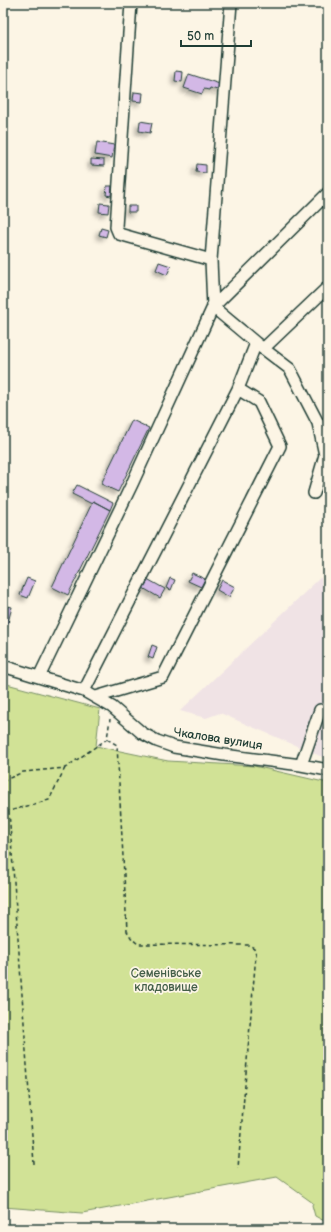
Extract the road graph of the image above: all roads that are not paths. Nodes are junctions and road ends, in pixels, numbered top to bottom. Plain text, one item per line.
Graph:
1 (131, 3) edge
2 (231, 3) edge
3 (328, 193) edge
4 (211, 260) junction
5 (328, 287) edge
6 (213, 307) junction
7 (260, 346) junction
8 (238, 388) junction
9 (314, 493) dead end
10 (3, 666) edge
11 (39, 677) junction
12 (84, 691) junction
13 (96, 697) junction
14 (320, 710) dead end
15 (301, 765) junction
16 (328, 770) edge

1 - 4 street
2 - 4 street
3 - 6 street
4 - 6 street
5 - 7 street
6 - 7 street
6 - 11 street
7 - 8 street
7 - 9 street
8 - 12 street
8 - 13 street
10 - 11 street, Чкалова вулиця
11 - 12 street, Чкалова вулиця
12 - 13 street, Чкалова вулиця
13 - 15 street, Чкалова вулиця
14 - 15 street
15 - 16 street, Чкалова вулиця

